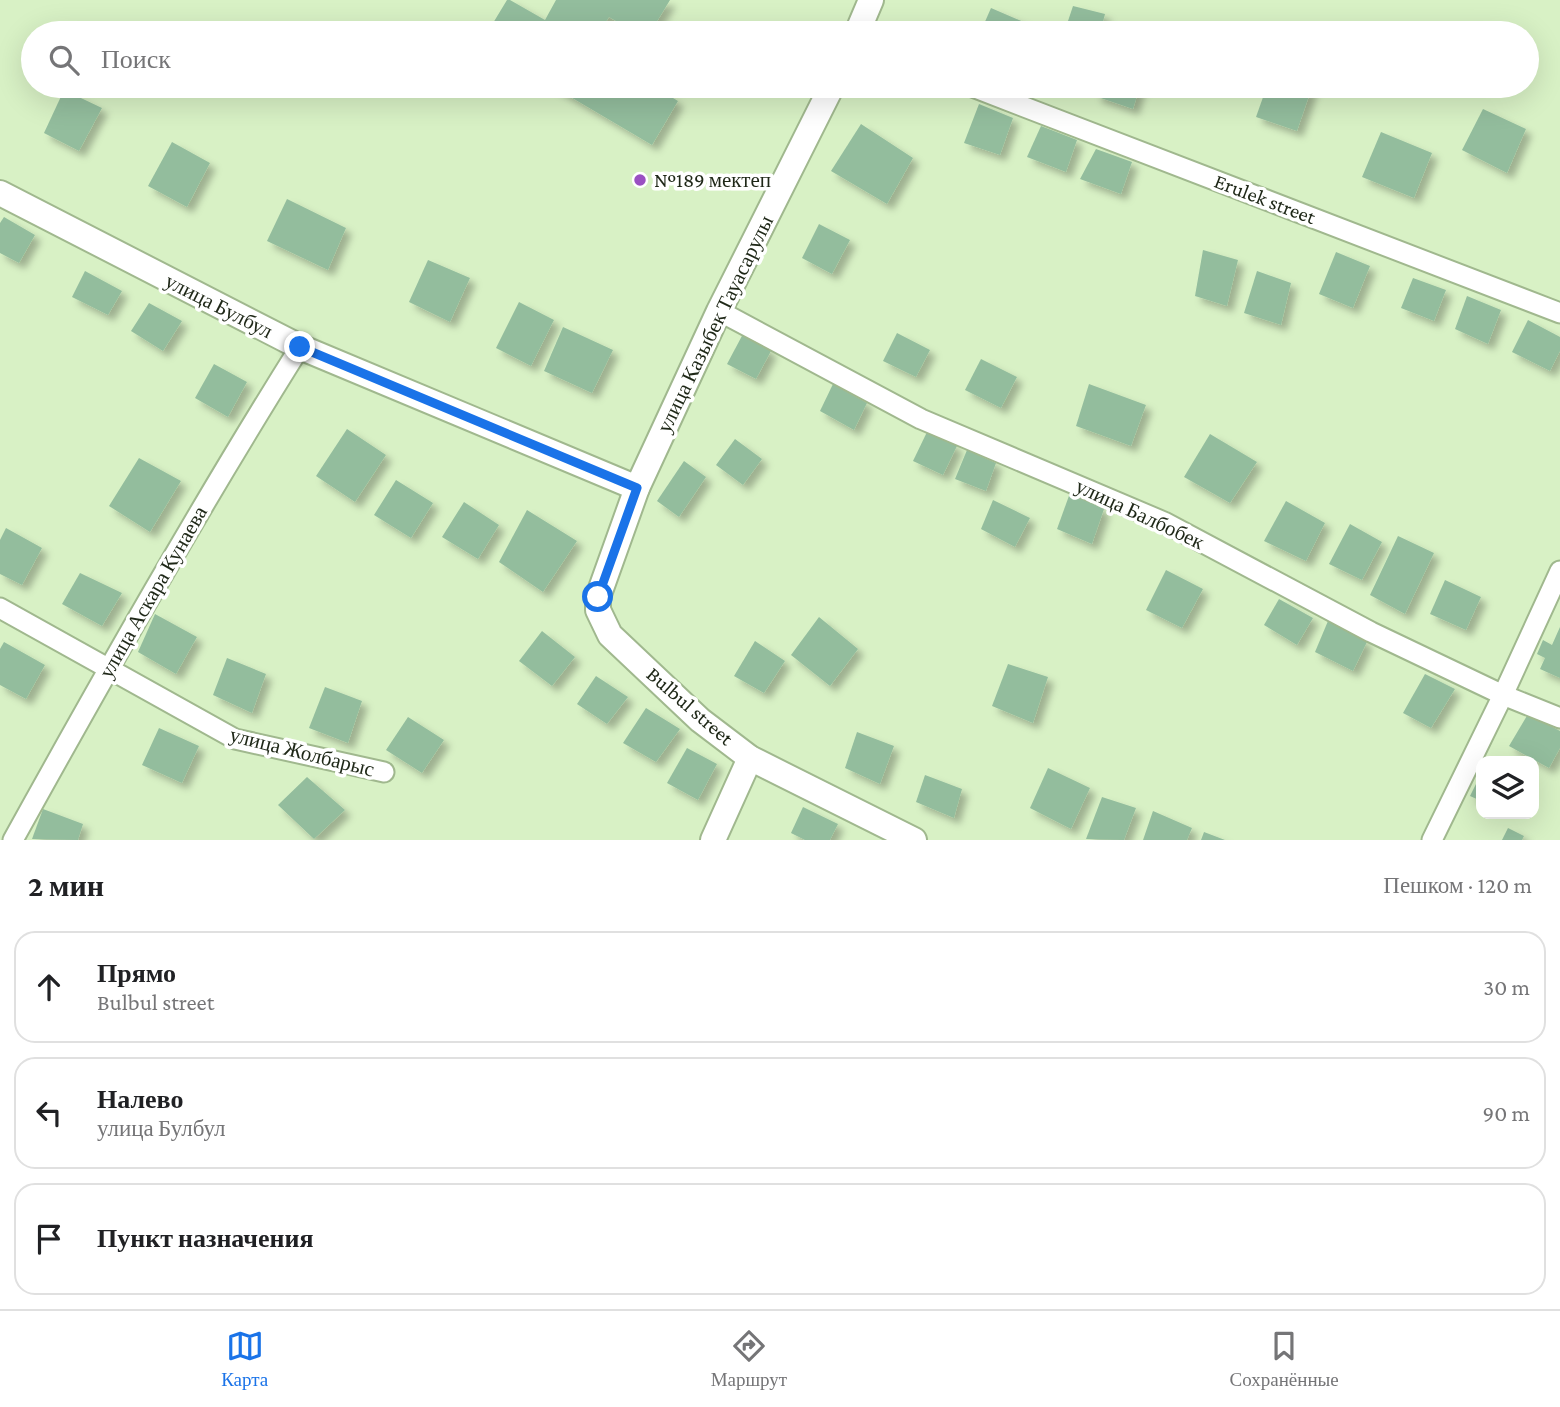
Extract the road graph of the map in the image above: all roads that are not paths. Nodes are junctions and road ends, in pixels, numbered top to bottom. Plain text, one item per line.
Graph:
1 (871, 0) edge
2 (862, 21) edge
3 (826, 98) edge
4 (1001, 98) edge
5 (0, 193) edge
6 (719, 311) junction
7 (1560, 313) edge
8 (300, 347) junction
9 (637, 488) junction
10 (1560, 572) edge
11 (0, 608) edge
12 (108, 669) junction
13 (1503, 695) junction
14 (1560, 718) edge
15 (750, 758) junction
16 (384, 772) dead end
17 (13, 840) edge
18 (713, 840) edge
19 (914, 840) edge
20 (1432, 840) edge

1 - 2 street
3 - 6 street, улица Казыбек Тауасарулы
4 - 7 street, Erulek street
5 - 8 street, улица Булбул
6 - 9 street, улица Казыбек Тауасарулы
6 - 13 street, улица Балбобек
8 - 9 street, улица Булбул
8 - 12 street, улица Аскара Кунаева
9 - 15 street, Bulbul street
10 - 13 street
11 - 12 street, улица Жолбарыс
12 - 16 street, улица Жолбарыс
12 - 17 street, улица Аскара Кунаева
13 - 14 street, улица Балбобек
13 - 20 street
15 - 18 street
15 - 19 street, Bulbul street

